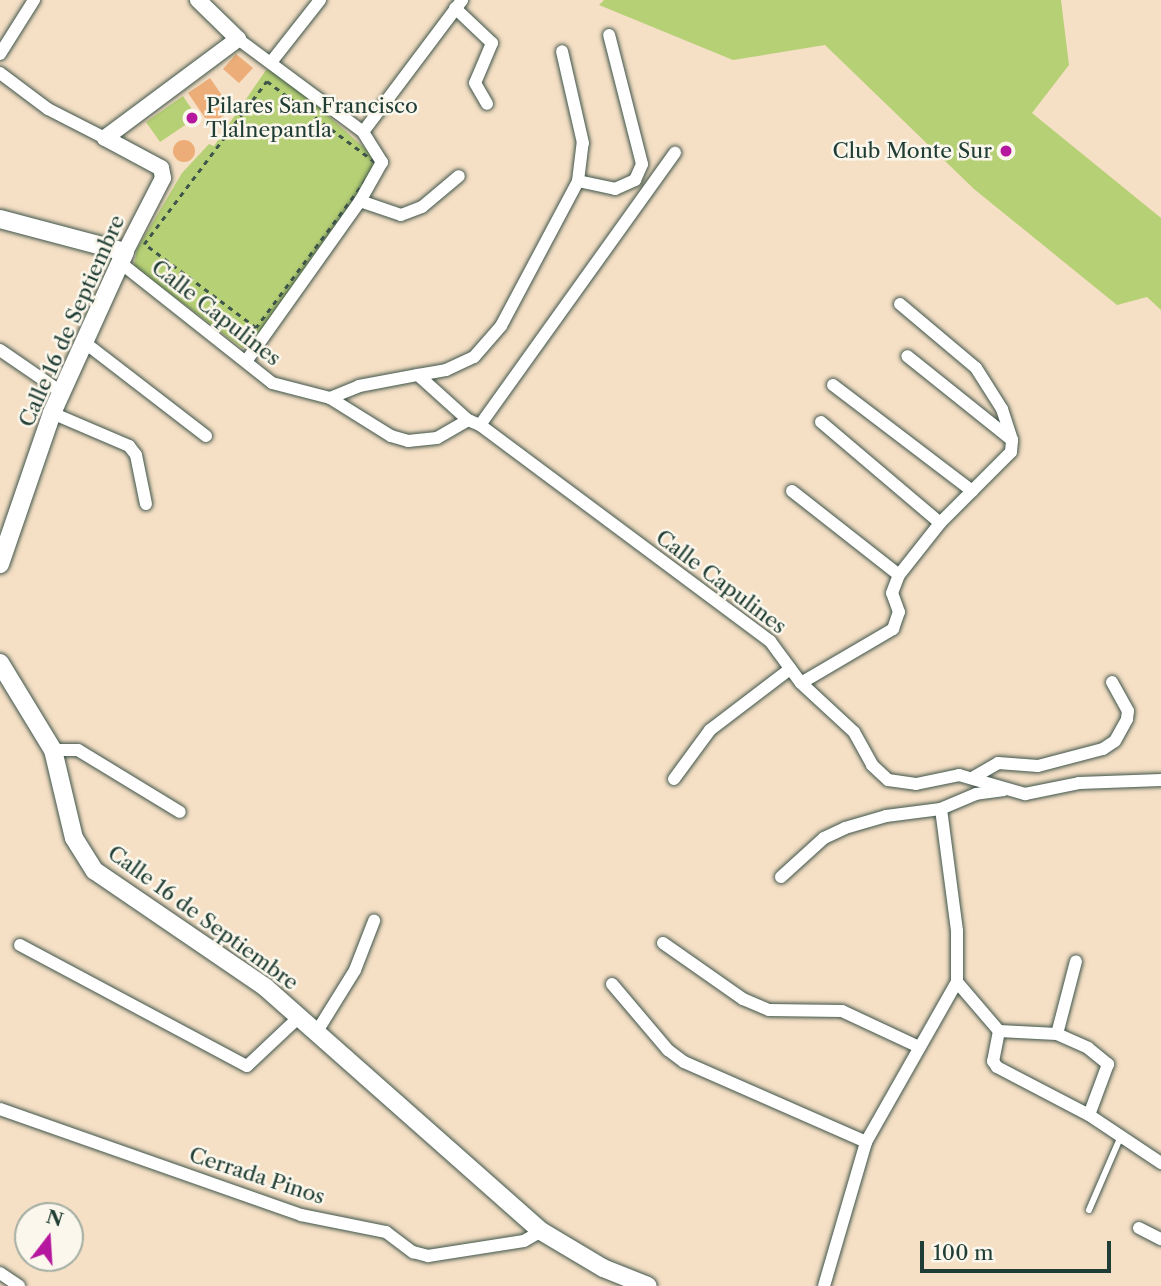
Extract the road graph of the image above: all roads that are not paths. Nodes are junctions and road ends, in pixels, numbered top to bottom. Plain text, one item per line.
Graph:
1 (34, 0) edge
2 (198, 0) edge
3 (320, 0) edge
4 (458, 4) edge
5 (609, 35) dead end
6 (238, 39) junction
7 (562, 51) dead end
8 (0, 54) edge
9 (272, 61) junction
10 (2, 79) edge
11 (487, 104) dead end
12 (363, 132) junction
13 (105, 138) junction
14 (675, 153) dead end
15 (459, 176) dead end
16 (578, 181) junction
17 (360, 201) junction
18 (0, 219) edge
19 (123, 258) junction
20 (900, 304) dead end
21 (84, 342) junction
22 (0, 351) edge
23 (907, 356) dead end
24 (247, 360) junction
25 (418, 375) junction
26 (833, 386) dead end
27 (61, 391) junction
28 (330, 398) junction
29 (52, 413) junction
30 (474, 422) junction
31 (821, 422) dead end
32 (206, 436) dead end
33 (1012, 440) junction
34 (792, 491) dead end
35 (972, 491) junction
36 (146, 504) dead end
37 (940, 523) junction
38 (0, 564) edge
39 (899, 575) junction
40 (0, 663) edge
41 (790, 669) junction
42 (1112, 682) dead end
43 (801, 683) junction
44 (54, 750) junction
45 (974, 777) junction
46 (674, 779) dead end
47 (1161, 780) edge
48 (1004, 790) junction
49 (941, 810) junction
50 (180, 812) dead end
51 (782, 877) dead end
52 (374, 921) dead end
53 (663, 943) dead end
54 (20, 945) dead end
55 (1076, 961) dead end
56 (957, 982) junction
57 (612, 984) dead end
58 (299, 1017) junction
59 (999, 1031) junction
60 (316, 1033) junction
61 (1057, 1034) junction
62 (917, 1046) junction
63 (0, 1109) edge
64 (1089, 1115) junction
65 (1121, 1136) junction
66 (866, 1142) junction
67 (1161, 1163) edge
68 (1089, 1210) dead end
69 (1139, 1228) dead end
70 (541, 1231) junction
71 (1161, 1239) edge
72 (0, 1273) edge
73 (19, 1286) edge
74 (648, 1286) edge
75 (824, 1286) edge

1 - 8 street
2 - 6 street
3 - 9 street
4 - 11 street
4 - 12 street
5 - 16 street
6 - 9 street
6 - 13 street
7 - 16 street
9 - 12 street
10 - 13 street
12 - 17 street
13 - 19 street, Calle 16 de Septiembre
14 - 30 street, Calle Capulines
15 - 17 street
16 - 25 street
17 - 24 street
18 - 19 main road
19 - 21 main road, Calle 16 de Septiembre
19 - 24 street, Calle Capulines
20 - 33 street
21 - 27 main road, Calle 16 de Septiembre
21 - 32 street
22 - 27 street
23 - 33 street
24 - 28 street, Calle Capulines
25 - 28 street
25 - 30 street
26 - 35 street
27 - 29 main road, Calle 16 de Septiembre
28 - 30 street, Calle Capulines
29 - 36 street
29 - 38 main road, Calle 16 de Septiembre
30 - 41 street, Calle Capulines
31 - 37 street
33 - 35 street
34 - 39 street
35 - 37 street
37 - 39 street
39 - 43 street
40 - 44 main road, Calle 16 de Septiembre
41 - 43 street, Calle Capulines
41 - 46 street
42 - 45 street
43 - 45 street, Calle Capulines
44 - 50 street
44 - 58 main road, Calle 16 de Septiembre
45 - 48 street, Calle Capulines
47 - 48 street, Calle Capulines
48 - 49 street
49 - 51 street
49 - 56 street
52 - 60 street
53 - 62 street
54 - 58 street, Calle 16 de Septiembre
55 - 61 street
56 - 59 street
56 - 62 street
57 - 66 street
58 - 60 main road, Calle 16 de Septiembre
59 - 61 street
59 - 64 street
60 - 70 main road, Calle 16 de Septiembre
61 - 64 street
62 - 66 street
63 - 70 street, Cerrada Pinos
64 - 65 street
65 - 67 street
65 - 68 lane
66 - 75 street
69 - 71 street
70 - 74 main road, Calle 16 de Septiembre
72 - 73 street

